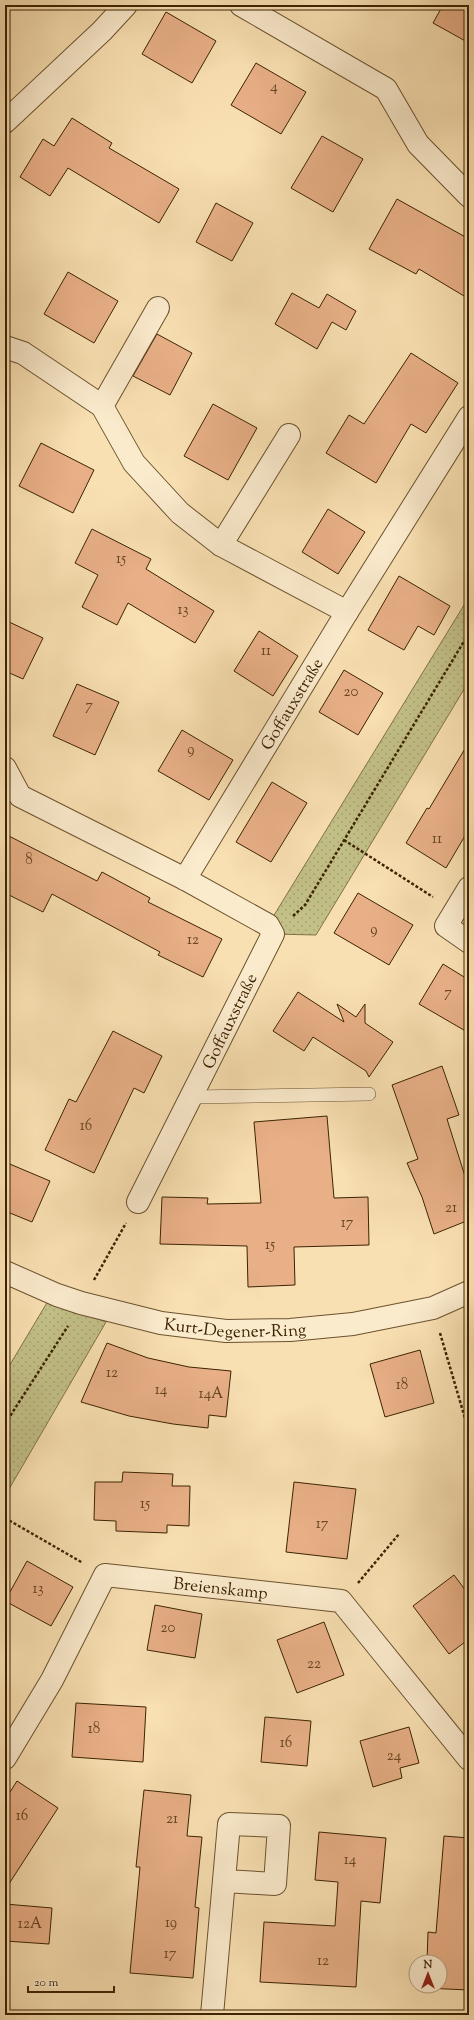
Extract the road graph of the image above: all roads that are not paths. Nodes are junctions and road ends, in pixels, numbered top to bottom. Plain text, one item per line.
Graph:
1 (126, 5) edge
2 (241, 5) edge
3 (5, 122) edge
4 (469, 196) edge
5 (158, 308) dead end
6 (5, 347) edge
7 (102, 406) junction
8 (469, 417) edge
9 (289, 435) dead end
10 (221, 544) junction
11 (347, 612) junction
12 (5, 768) edge
13 (185, 879) junction
14 (469, 888) edge
15 (469, 942) edge
16 (369, 1094) dead end
17 (192, 1097) junction
18 (138, 1202) road end
19 (5, 1272) edge
20 (469, 1292) edge
21 (5, 1758) edge
22 (469, 1759) edge
23 (225, 1881) dead end
24 (212, 2015) edge

1 - 3 street
2 - 4 street
5 - 7 street
6 - 7 street
7 - 10 street
8 - 11 street, Goffauxstraße
9 - 10 street
10 - 11 street
11 - 13 street, Goffauxstraße
12 - 13 street
13 - 17 street, Goffauxstraße
14 - 15 street
16 - 17 lane
17 - 18 street, Goffauxstraße
19 - 20 street, Kurt-Degener-Ring
21 - 22 street, Breienskamp
23 - 24 street

